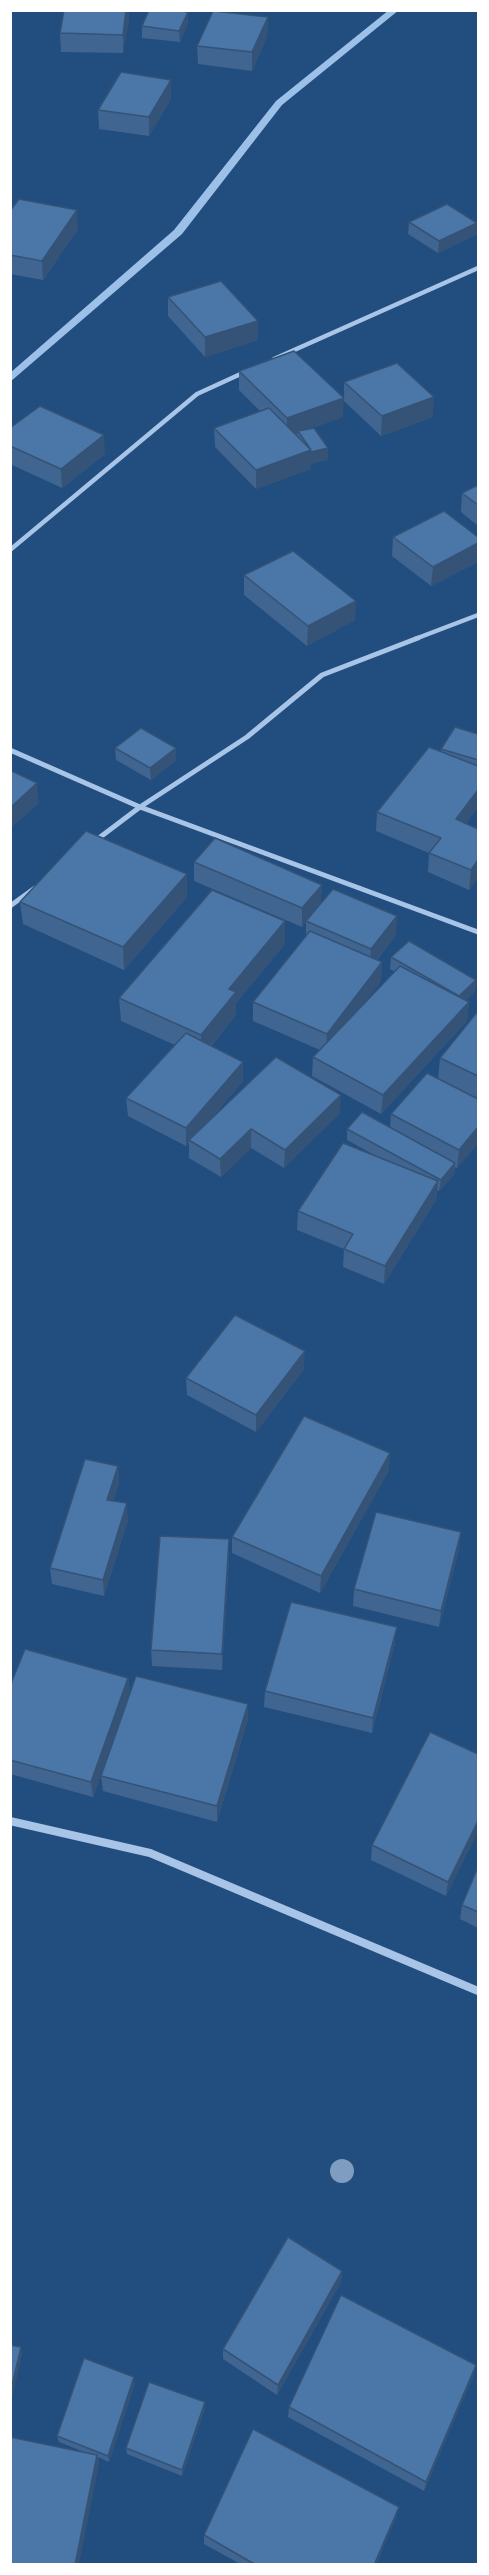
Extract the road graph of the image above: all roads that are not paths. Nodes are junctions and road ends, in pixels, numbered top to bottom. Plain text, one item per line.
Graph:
1 (478, 268) edge
2 (272, 360) edge
3 (251, 369) edge
4 (10, 550) edge
5 (478, 615) edge
6 (10, 750) edge
7 (140, 807) junction
8 (94, 842) edge
9 (38, 885) edge
10 (10, 906) edge
11 (478, 932) edge
12 (10, 1821) edge
13 (478, 1991) edge

1 - 2 street
3 - 4 street
5 - 7 street
6 - 7 street
7 - 8 street
7 - 11 street
9 - 10 street
12 - 13 street

